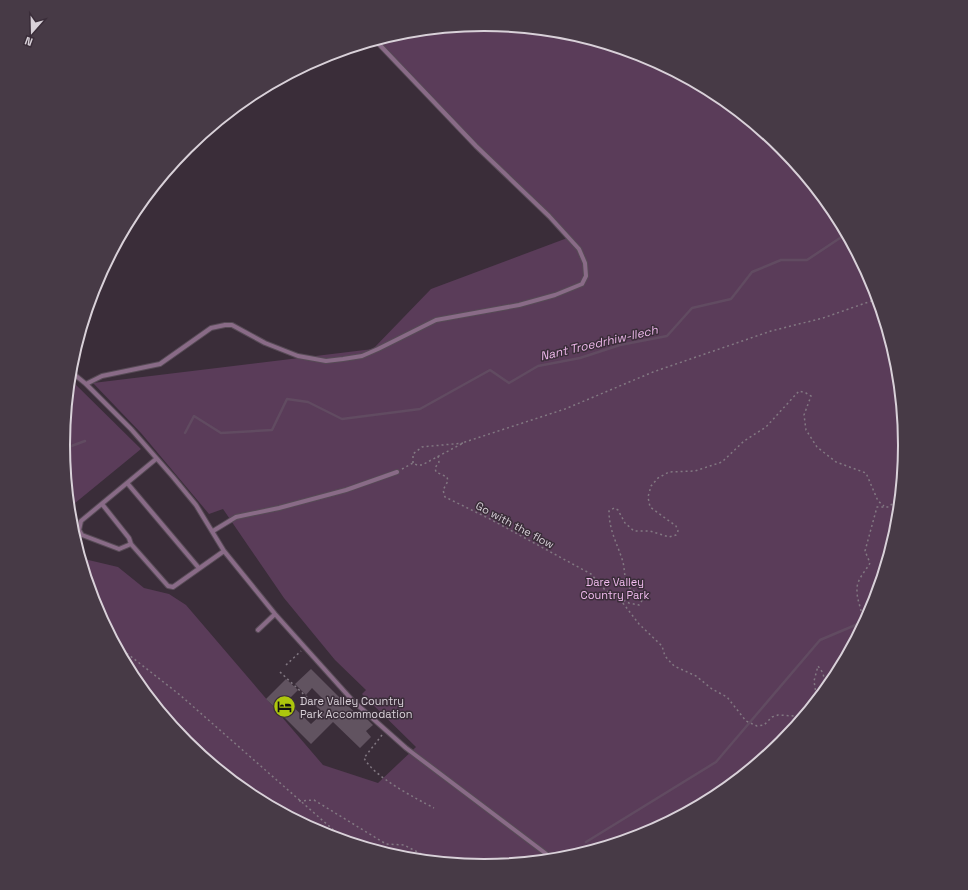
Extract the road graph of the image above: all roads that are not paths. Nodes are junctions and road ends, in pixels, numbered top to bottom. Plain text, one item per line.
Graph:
1 (379, 44) edge
2 (76, 376) edge
3 (86, 384) junction
4 (156, 459) junction
5 (397, 472) road end
6 (128, 484) junction
7 (102, 504) junction
8 (212, 530) junction
9 (131, 544) junction
10 (224, 551) junction
11 (198, 568) junction
12 (275, 614) junction
13 (258, 630) dead end
14 (546, 854) edge

1 - 3 lane
2 - 3 lane
3 - 4 lane
4 - 6 lane
4 - 8 lane
5 - 8 lane
6 - 7 lane
6 - 11 lane
7 - 9 lane
7 - 9 lane
8 - 10 lane
9 - 11 lane
10 - 11 lane
10 - 12 lane
12 - 13 lane
12 - 14 lane

